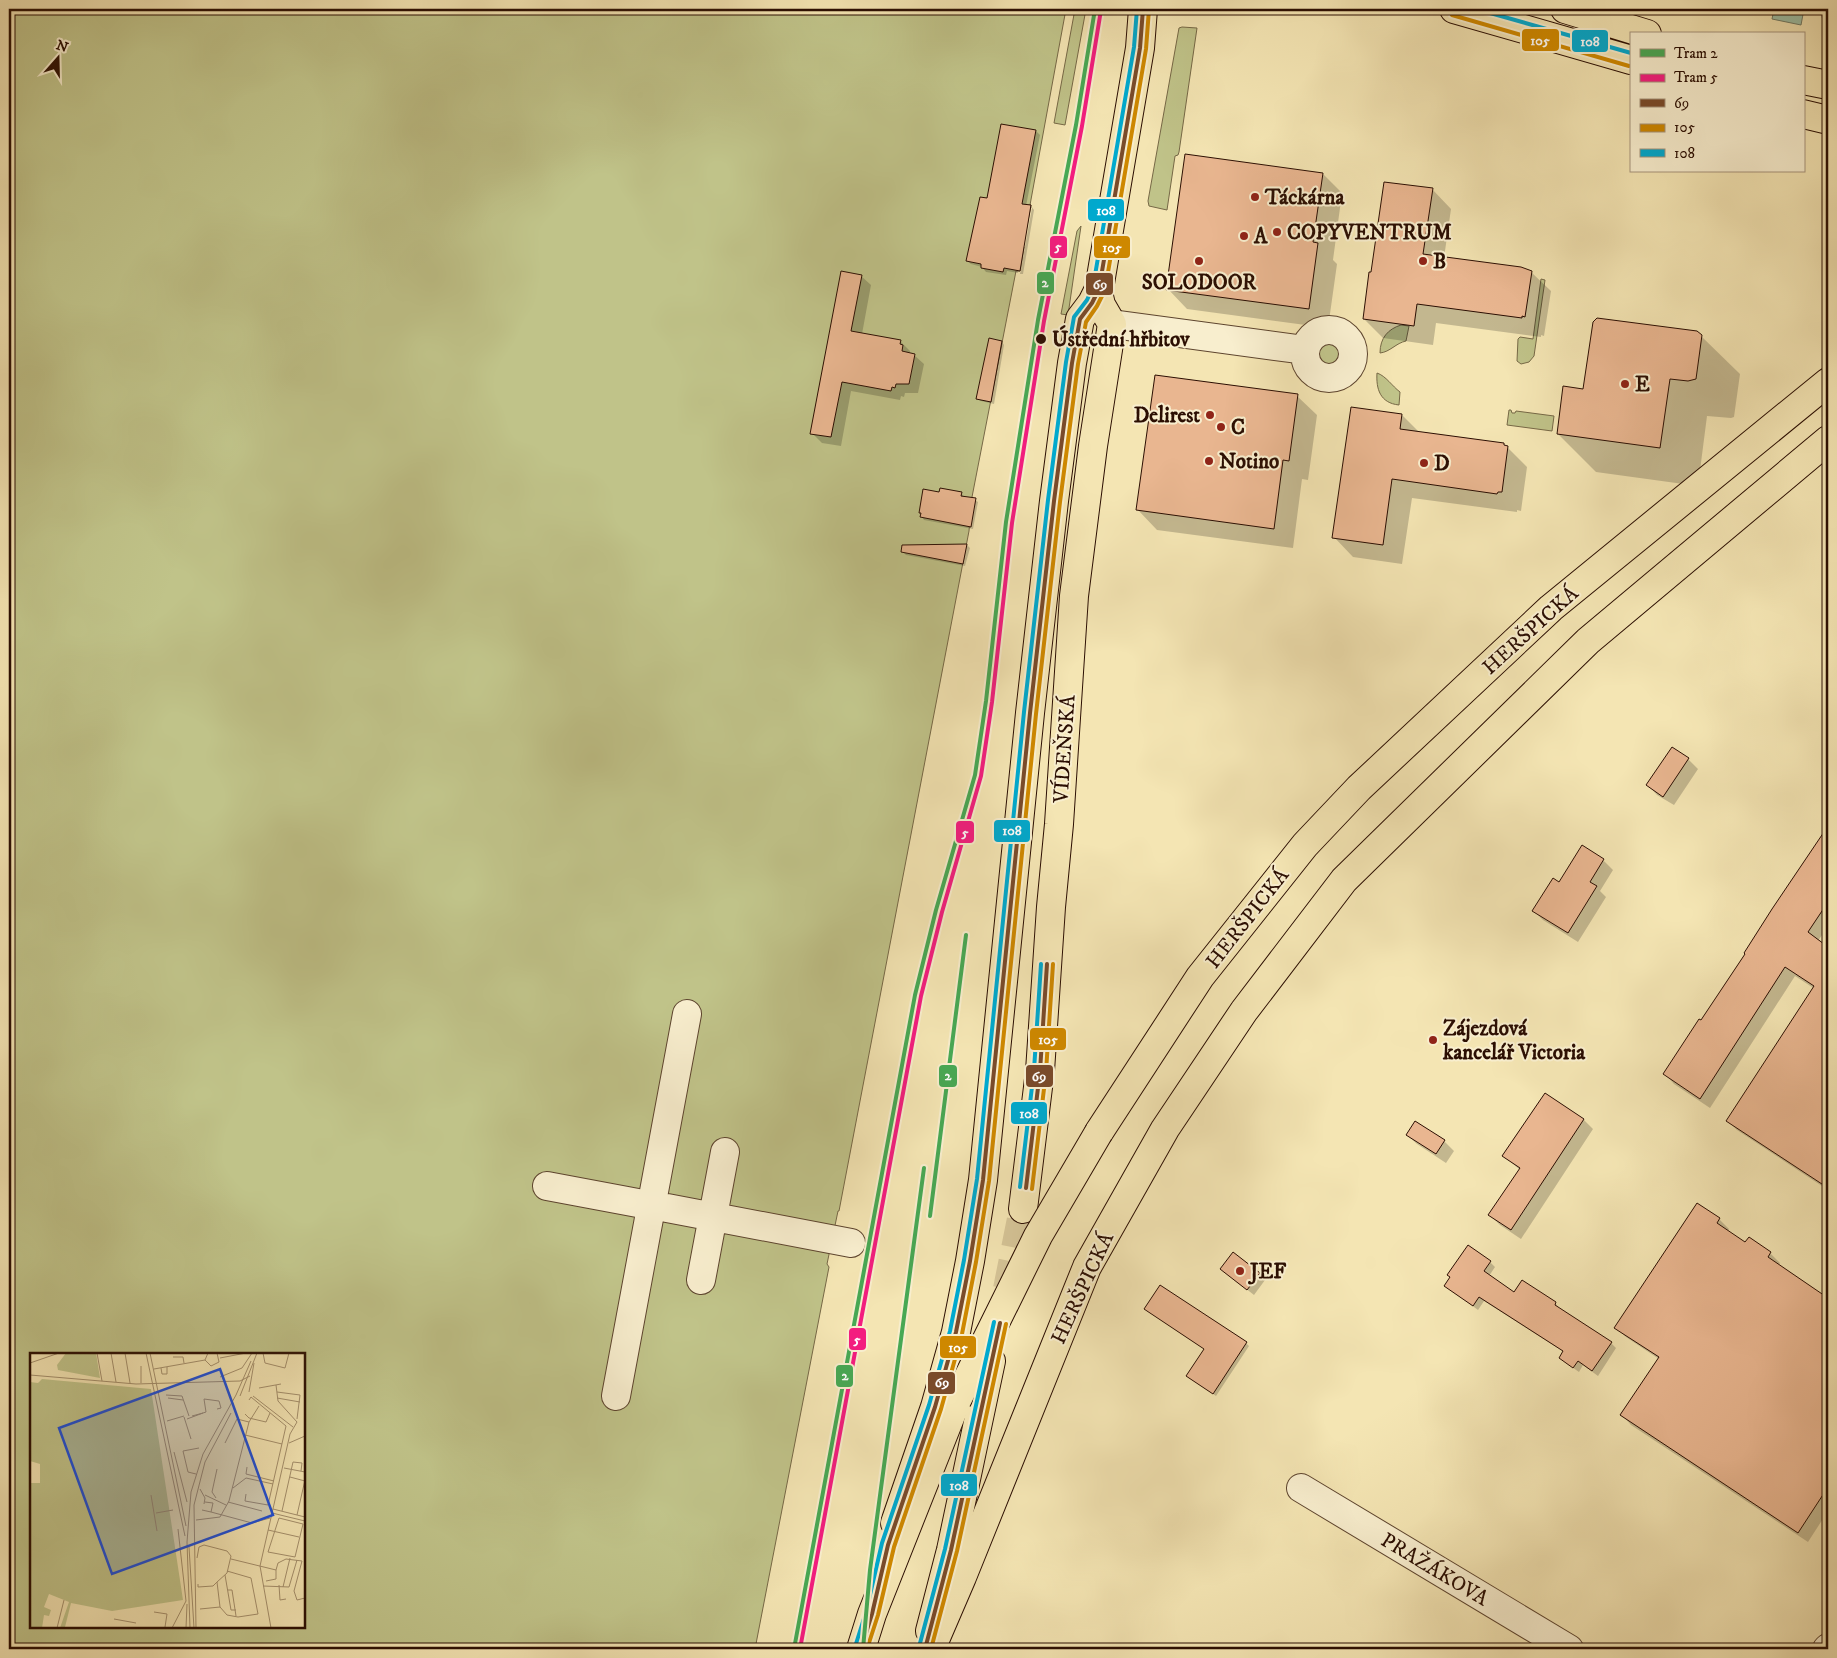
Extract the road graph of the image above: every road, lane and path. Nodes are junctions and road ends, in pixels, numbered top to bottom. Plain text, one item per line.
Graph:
1 (1143, 9) edge
2 (1162, 9) edge
3 (1454, 9) edge
4 (1565, 9) edge
5 (1640, 32) edge
6 (1140, 48) junction
7 (1630, 60) edge
8 (1804, 80) edge
9 (1828, 85) edge
10 (1804, 114) edge
11 (1828, 120) edge
12 (1098, 292) junction
13 (1112, 324) junction
14 (1305, 350) dead end
15 (1828, 382) edge
16 (1828, 440) edge
17 (687, 1014) dead end
18 (725, 1152) dead end
19 (547, 1186) dead end
20 (659, 1207) junction
21 (1023, 1209) tunnel mouth
22 (713, 1217) junction
23 (851, 1243) dead end
24 (701, 1280) dead end
25 (992, 1361) dead end
26 (616, 1396) dead end
27 (1301, 1488) dead end
28 (872, 1614) junction
29 (861, 1649) edge
30 (925, 1649) edge
31 (931, 1649) edge
32 (1569, 1649) edge

1 - 6 main road, VÍDEŇSKÁ
2 - 6 main road
3 - 7 main road
4 - 5 main road
6 - 12 main road, VÍDEŇSKÁ
8 - 9 main road
10 - 11 main road
12 - 13 main road
12 - 28 main road, VÍDEŇSKÁ
13 - 14 street
13 - 21 main road, VÍDEŇSKÁ
15 - 28 main road, HERŠPICKÁ, bridge
16 - 31 main road, HERŠPICKÁ
17 - 20 street
18 - 22 street
19 - 20 street
20 - 22 street
20 - 26 street
22 - 23 street
22 - 24 street
25 - 30 main road
27 - 32 street, PRAŽÁKOVA
28 - 29 main road, VÍDEŇSKÁ

